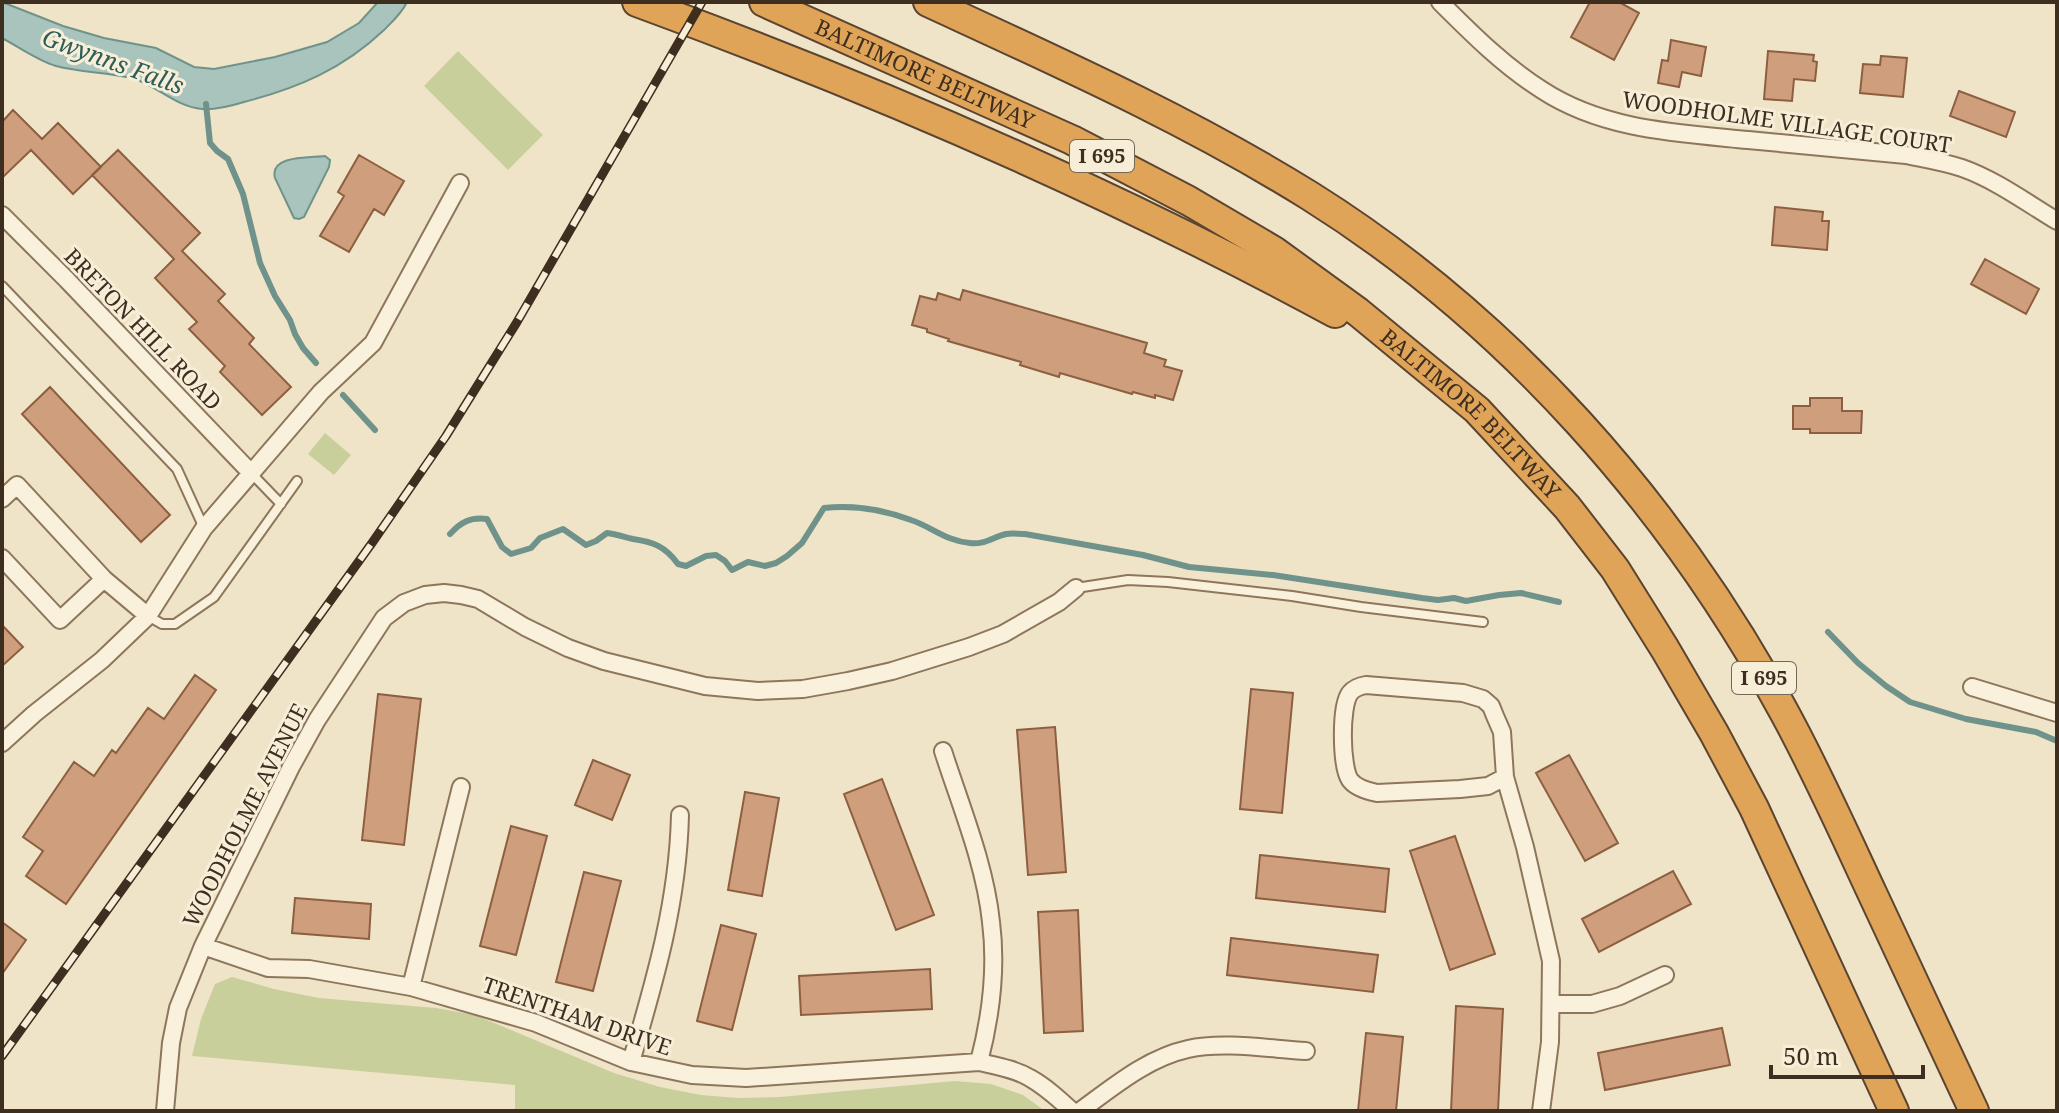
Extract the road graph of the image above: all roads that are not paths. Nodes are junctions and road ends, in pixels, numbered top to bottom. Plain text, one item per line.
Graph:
1 (637, 2) edge
2 (764, 2) edge
3 (928, 2) edge
4 (972, 2) edge
5 (1440, 2) edge
6 (1103, 83) junction
7 (460, 183) dead end
8 (2, 215) edge
9 (2057, 221) edge
10 (2, 286) edge
11 (1413, 355) junction
12 (252, 474) junction
13 (297, 481) dead end
14 (2, 499) edge
15 (281, 504) junction
16 (204, 528) junction
17 (2, 558) edge
18 (104, 579) junction
19 (1076, 588) joint
20 (148, 616) junction
21 (1483, 622) dead end
22 (1972, 687) dead end
23 (2057, 713) edge
24 (2, 743) edge
25 (943, 751) dead end
26 (1505, 777) junction
27 (461, 787) dead end
28 (680, 815) dead end
29 (203, 946) junction
30 (1665, 975) dead end
31 (411, 987) junction
32 (1551, 1004) junction
33 (1306, 1051) dead end
34 (631, 1062) junction
35 (979, 1062) junction
36 (165, 1111) edge
37 (1072, 1111) edge
38 (1080, 1111) edge
39 (1541, 1111) edge
40 (1894, 1111) edge
41 (1974, 1111) edge

1 - 11 highway
2 - 11 highway, BALTIMORE BELTWAY / I 695
3 - 6 highway, I 695
4 - 6 highway
5 - 9 street, WOODHOLME VILLAGE COURT
6 - 41 highway, I 695
7 - 12 street
8 - 12 street, BRETON HILL ROAD
10 - 16 lane
11 - 40 highway, BALTIMORE BELTWAY / I 695
12 - 15 lane
12 - 16 street
13 - 15 lane
14 - 18 street
15 - 20 lane
16 - 20 street
17 - 18 street
18 - 20 street
19 - 21 lane
19 - 29 street, WOODHOLME AVENUE
20 - 24 street
22 - 23 street
25 - 35 street
26 - 26 street
26 - 32 street
27 - 31 street
28 - 34 street
29 - 31 street, TRENTHAM DRIVE
29 - 36 street, WOODHOLME AVENUE
30 - 32 street
31 - 34 street, TRENTHAM DRIVE
32 - 39 street
33 - 38 street
34 - 35 street, TRENTHAM DRIVE
35 - 37 street, TRENTHAM DRIVE

